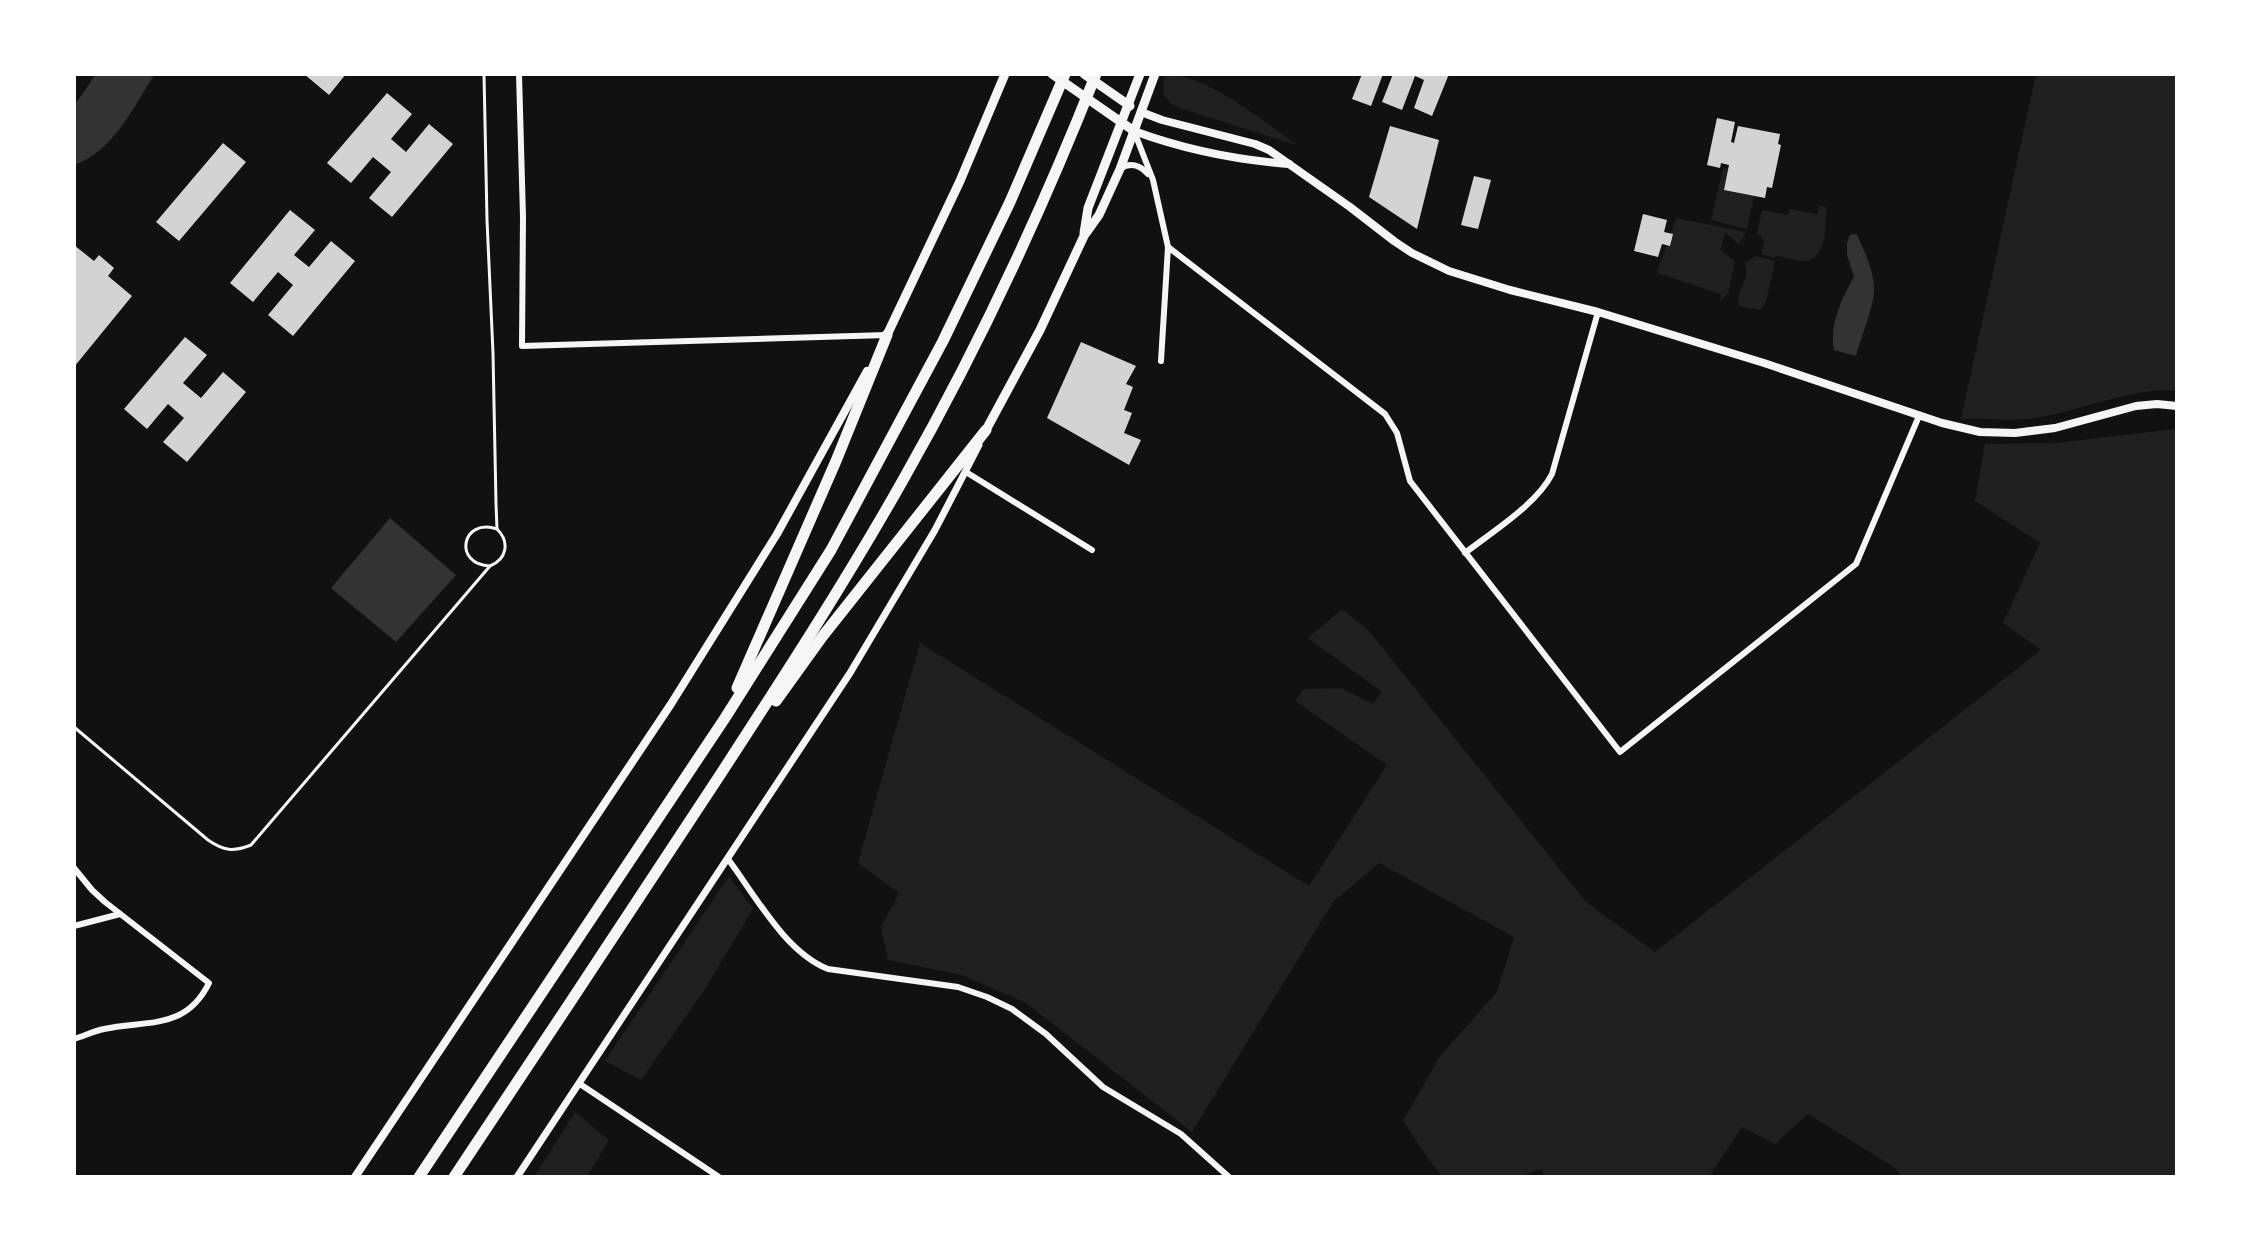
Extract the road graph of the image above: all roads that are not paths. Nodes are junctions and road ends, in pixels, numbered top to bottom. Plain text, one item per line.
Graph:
1 (484, 74) edge
2 (519, 74) edge
3 (1005, 74) edge
4 (1052, 74) edge
5 (1065, 74) edge
6 (1084, 74) edge
7 (1096, 74) edge
8 (1140, 74) edge
9 (1155, 74) edge
10 (1128, 105) junction
11 (1141, 112) junction
12 (1120, 124) junction
13 (1134, 131) junction
14 (1290, 165) junction
15 (1120, 169) junction
16 (1153, 180) junction
17 (1084, 236) junction
18 (1168, 247) junction
19 (1598, 312) junction
20 (887, 335) junction
21 (1161, 361) dead end
22 (2177, 406) edge
23 (1919, 416) junction
24 (986, 430) junction
25 (966, 472) junction
26 (497, 529) junction
27 (1092, 550) dead end
28 (1465, 553) junction
29 (490, 566) junction
30 (725, 718) junction
31 (74, 727) edge
32 (698, 808) junction
33 (728, 859) junction
34 (74, 868) edge
35 (120, 914) junction
36 (74, 926) edge
37 (74, 1039) edge
38 (580, 1084) junction
39 (355, 1177) edge
40 (419, 1177) edge
41 (454, 1177) edge
42 (517, 1177) edge
43 (719, 1177) edge
44 (1229, 1177) edge

1 - 26 lane
2 - 20 street
3 - 20 main road
4 - 12 main road
5 - 30 highway
6 - 10 main road
7 - 32 highway
8 - 10 main road
9 - 11 main road
10 - 11 main road
10 - 12 main road
11 - 13 main road
11 - 14 main road
12 - 13 main road
12 - 17 main road
13 - 14 main road
13 - 15 main road
13 - 16 street
14 - 19 main road
15 - 16 street
15 - 17 main road
16 - 18 street
17 - 24 main road
18 - 21 street
18 - 28 street
19 - 23 main road
19 - 28 street
20 - 30 highway
20 - 39 main road
22 - 23 main road
23 - 28 street
24 - 25 street
24 - 32 highway
25 - 27 street
25 - 33 street
26 - 29 lane
26 - 29 lane
29 - 31 lane
30 - 40 highway
32 - 41 highway
33 - 38 street
33 - 44 street
34 - 35 street
35 - 36 street
35 - 37 street
38 - 42 street
38 - 43 street

